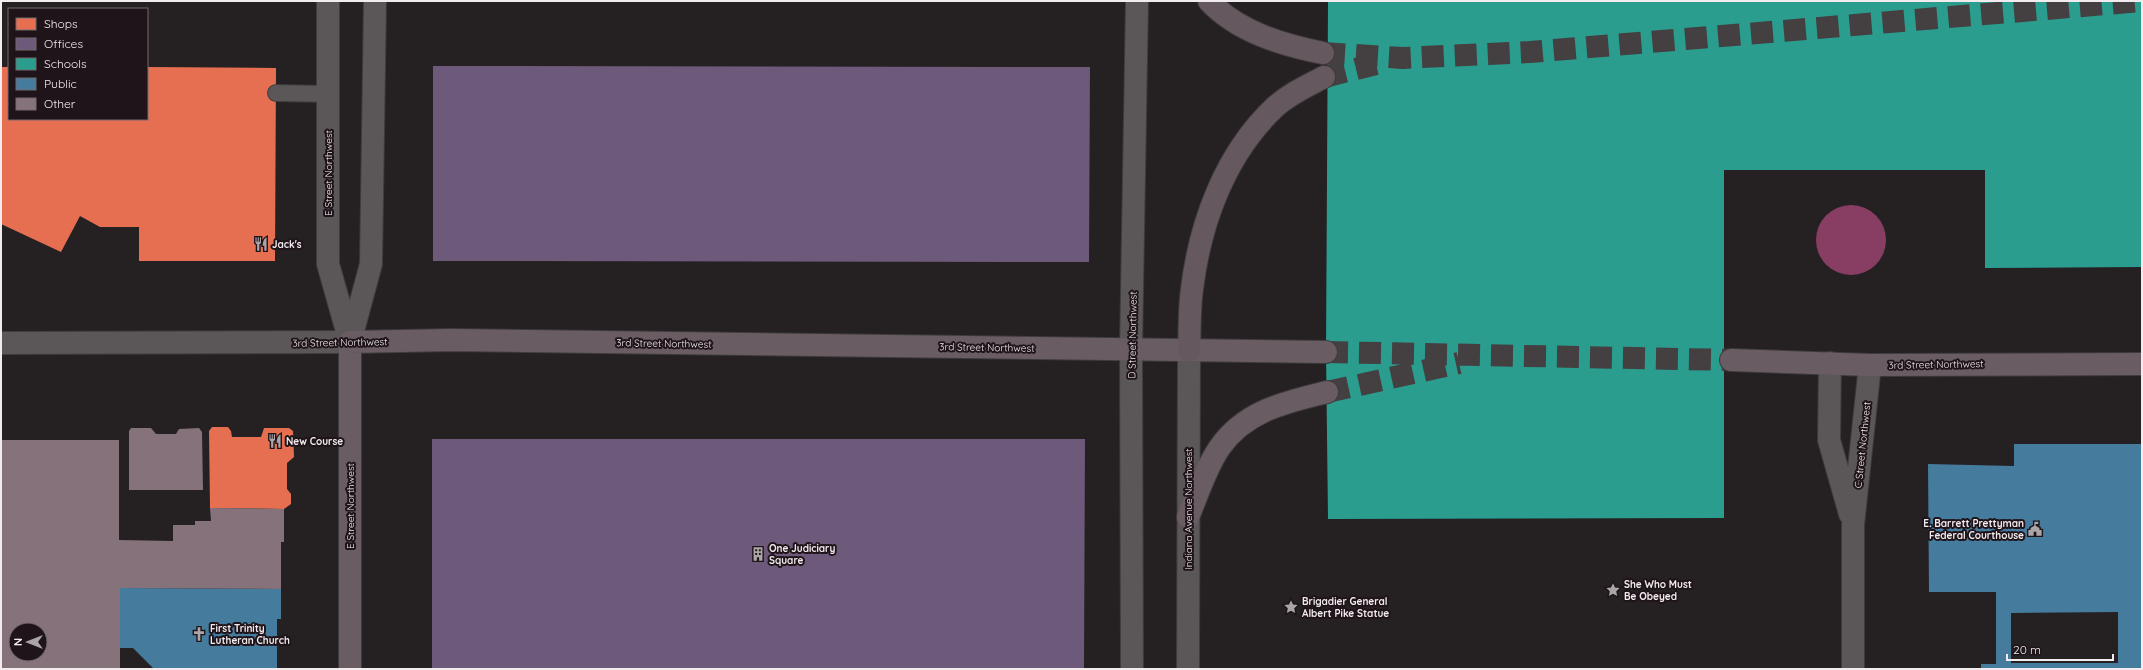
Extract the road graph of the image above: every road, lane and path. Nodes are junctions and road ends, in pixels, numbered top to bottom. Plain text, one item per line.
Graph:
1 (1209, 1) edge
2 (1137, 6) edge
3 (328, 7) edge
4 (374, 11) edge
5 (1323, 53) tunnel mouth
6 (1324, 77) tunnel mouth
7 (276, 93) dead end
8 (328, 94) junction
9 (350, 342) junction
10 (1, 343) edge
11 (1131, 349) junction
12 (1189, 350) junction
13 (1326, 352) tunnel mouth
14 (1731, 360) tunnel mouth
15 (1830, 364) junction
16 (2142, 364) edge
17 (1870, 365) junction
18 (1327, 392) tunnel mouth
19 (1188, 517) junction
20 (1853, 525) junction
21 (350, 669) edge
22 (1132, 669) edge
23 (1188, 669) edge
24 (1853, 669) edge

1 - 5 highway
2 - 11 street, D Street Northwest
3 - 8 street, E Street Northwest
4 - 9 street, E Street Northwest
6 - 12 highway
7 - 8 lane
8 - 9 street, E Street Northwest
9 - 10 street, 3rd Street Northwest
9 - 11 main road, 3rd Street Northwest
9 - 21 main road, E Street Northwest
11 - 12 main road, 3rd Street Northwest
11 - 22 street, D Street Northwest
12 - 13 main road, 3rd Street Northwest
12 - 19 street, Indiana Avenue Northwest
14 - 15 main road, 3rd Street Northwest
15 - 17 main road, 3rd Street Northwest
15 - 20 street, C Street Northwest
16 - 17 main road, 3rd Street Northwest
17 - 20 street, C Street Northwest
18 - 19 main road
19 - 23 street, Indiana Avenue Northwest
20 - 24 street, C Street Northwest

